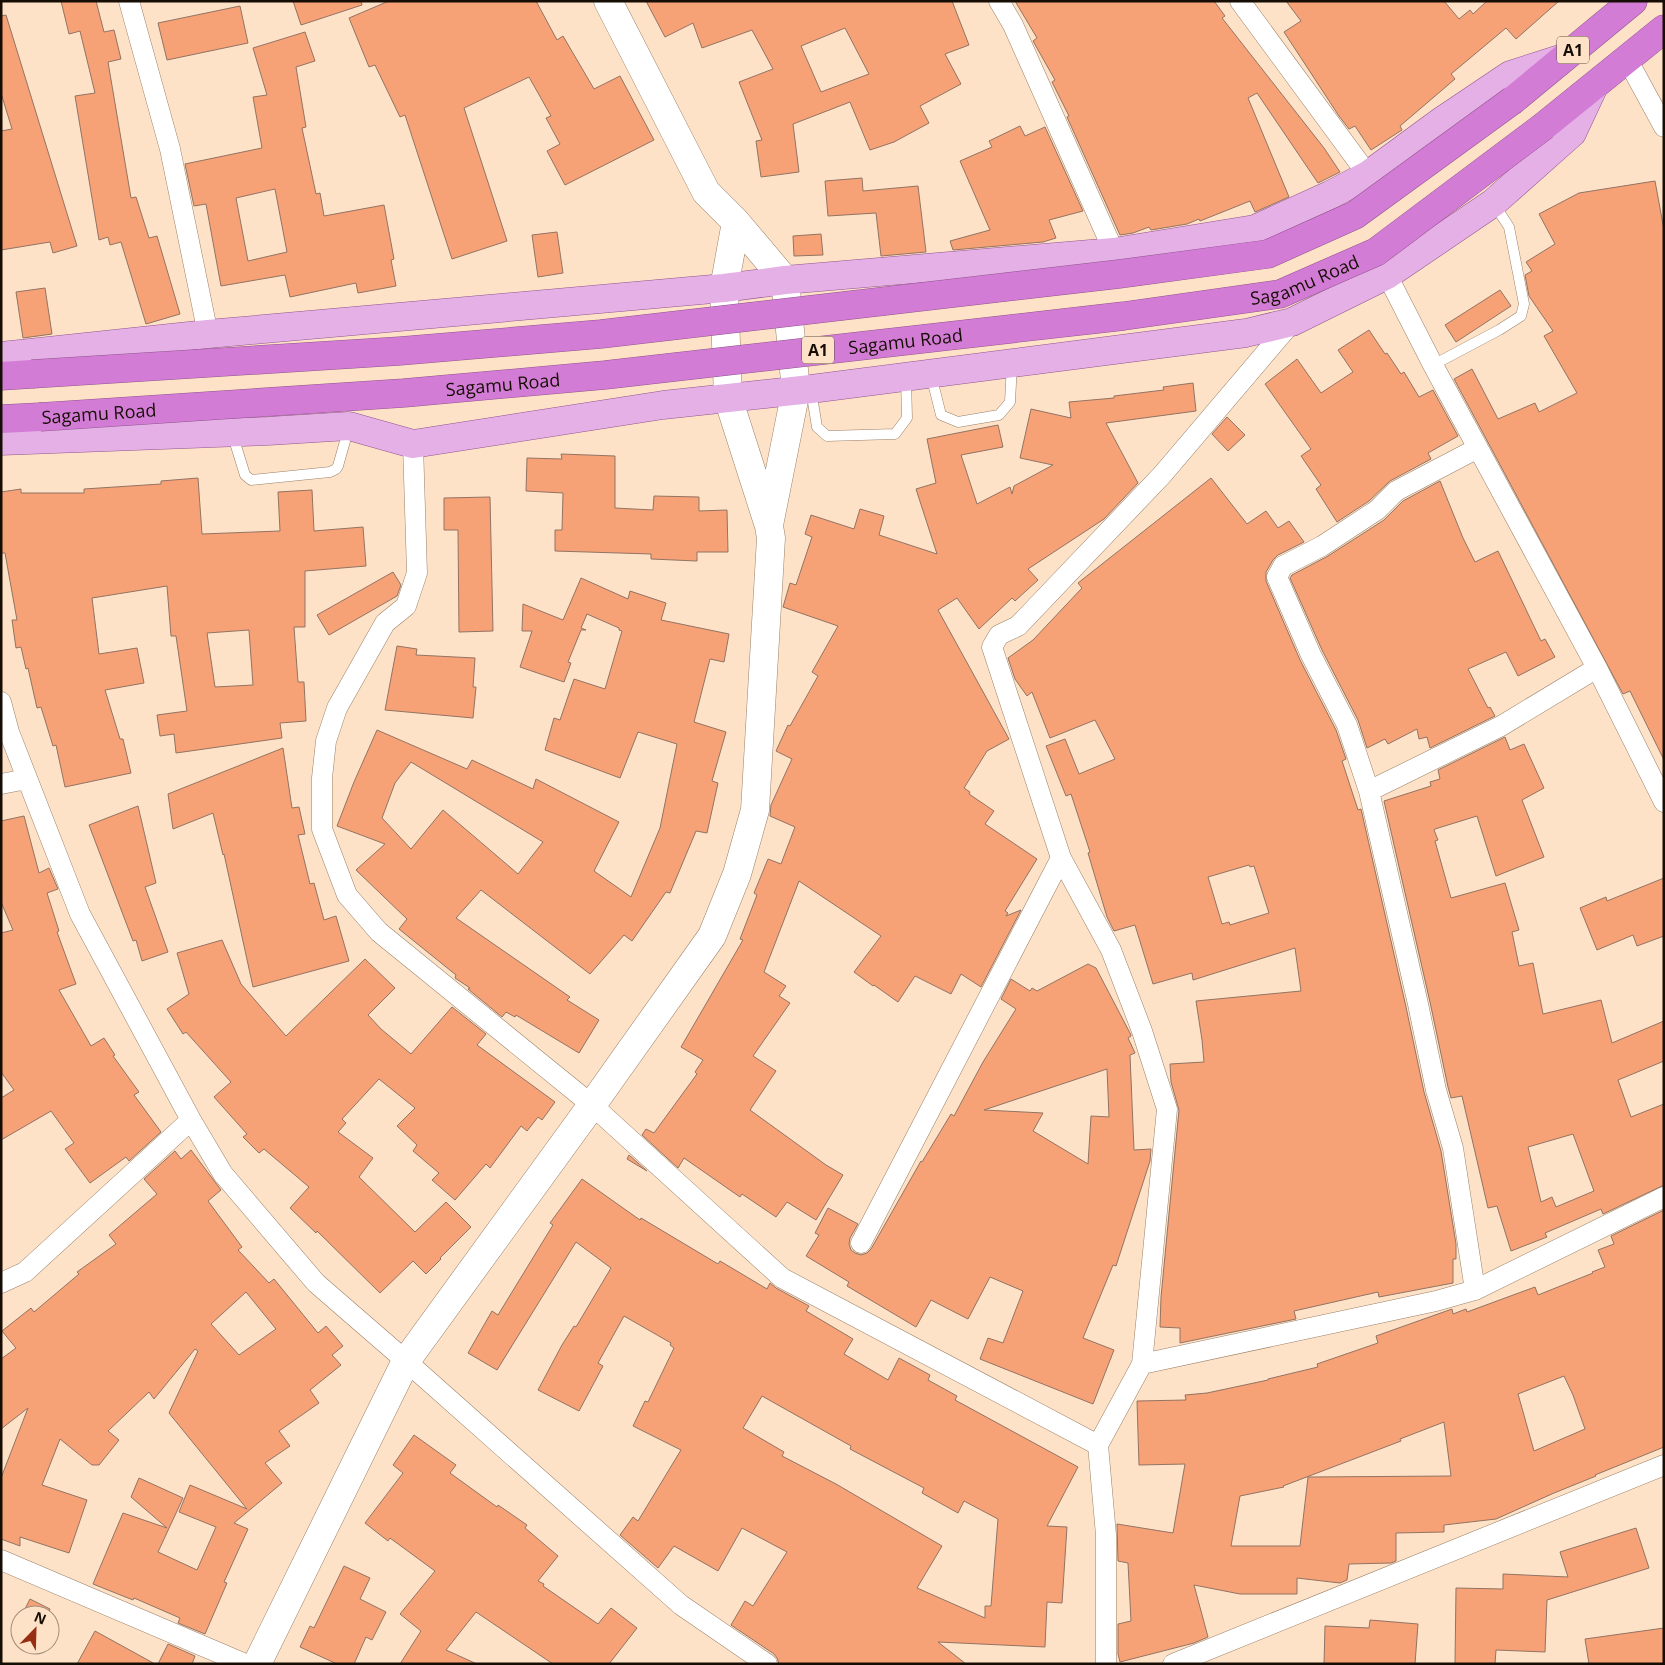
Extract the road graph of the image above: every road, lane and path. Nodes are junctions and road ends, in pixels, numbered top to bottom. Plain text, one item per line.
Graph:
1 (130, 1) edge
2 (608, 1) edge
3 (999, 1) edge
4 (1240, 1) edge
5 (1633, 1) edge
6 (1664, 29) edge
7 (1563, 58) junction
8 (1627, 59) junction
9 (1593, 88) junction
10 (1664, 126) edge
11 (1368, 175) junction
12 (1493, 203) junction
13 (736, 222) junction
14 (1114, 252) junction
15 (1387, 275) junction
16 (785, 280) junction
17 (724, 288) junction
18 (1292, 322) junction
19 (208, 334) junction
20 (1, 356) edge
21 (1012, 362) junction
22 (1433, 365) junction
23 (918, 375) junction
24 (1, 376) edge
25 (804, 390) junction
26 (728, 398) junction
27 (1, 419) edge
28 (349, 426) junction
29 (232, 432) junction
30 (1, 440) edge
31 (413, 444) junction
32 (1478, 448) junction
33 (769, 526) junction
34 (1597, 668) junction
35 (1, 702) edge
36 (27, 779) junction
37 (1, 784) edge
38 (1369, 791) junction
39 (1664, 802) edge
40 (1061, 858) junction
41 (592, 1105) junction
42 (191, 1120) junction
43 (1664, 1197) edge
44 (862, 1243) dead end
45 (1, 1283) edge
46 (1475, 1290) junction
47 (406, 1360) junction
48 (1142, 1364) junction
49 (1098, 1445) junction
50 (1662, 1472) edge
51 (1, 1560) edge
52 (245, 1664) edge
53 (257, 1664) edge
54 (767, 1664) edge
55 (1106, 1664) edge
56 (1172, 1664) edge

1 - 19 street
2 - 13 main road
3 - 14 street
4 - 11 street
5 - 7 highway, Sagamu Road / A1
6 - 8 highway, Sagamu Road / A1
7 - 11 main road
7 - 24 highway, Sagamu Road / A1, bridge
8 - 9 highway, Sagamu Road / A1
8 - 10 street
9 - 12 main road
9 - 27 highway, Sagamu Road / A1, bridge
11 - 14 main road
12 - 15 main road
12 - 22 lane
13 - 16 main road
13 - 17 main road
14 - 16 main road
15 - 18 main road
15 - 22 street
16 - 17 main road
16 - 25 main road
17 - 19 main road
17 - 26 main road
18 - 21 main road
18 - 40 street
19 - 20 main road
21 - 23 main road
21 - 23 lane
22 - 32 street
23 - 25 main road
23 - 25 lane
25 - 26 main road
25 - 33 main road
26 - 31 main road
26 - 33 main road
28 - 29 main road
28 - 29 lane
28 - 31 main road
29 - 30 main road
31 - 41 street
32 - 34 street
32 - 38 street
33 - 41 main road
34 - 38 street
34 - 39 street
35 - 36 street
36 - 37 street
36 - 42 street
38 - 46 street
40 - 44 street
40 - 48 street
41 - 47 main road
41 - 49 street
42 - 45 street
42 - 47 street
43 - 46 street
46 - 48 street
47 - 53 main road
47 - 54 street
48 - 49 street
49 - 55 street
50 - 56 street
51 - 52 street

